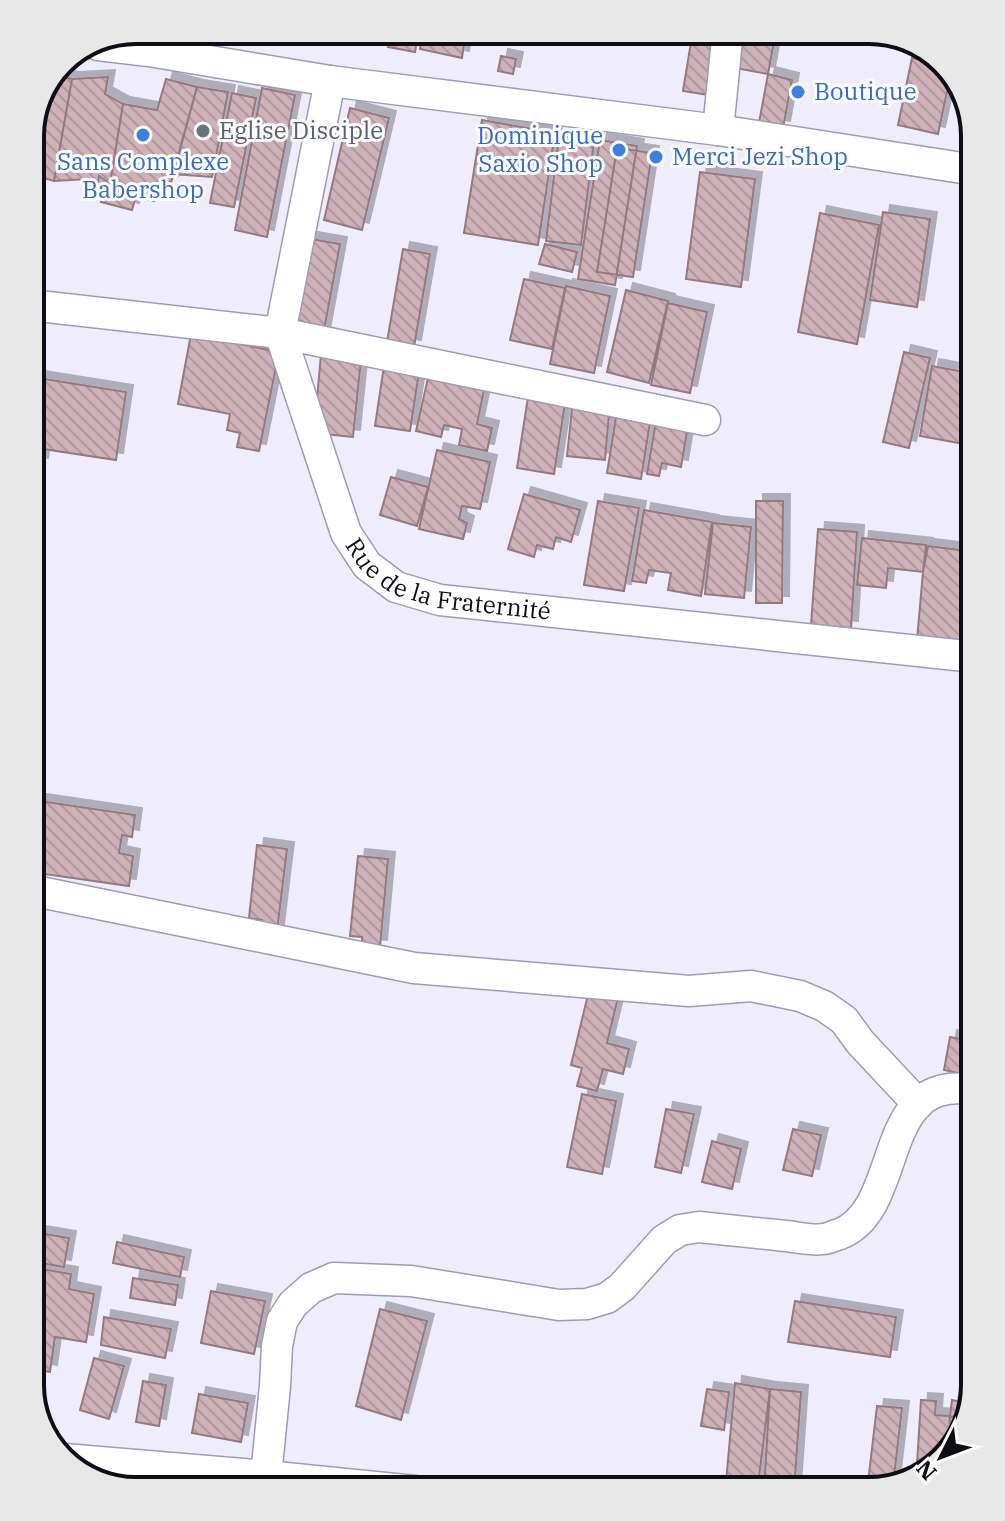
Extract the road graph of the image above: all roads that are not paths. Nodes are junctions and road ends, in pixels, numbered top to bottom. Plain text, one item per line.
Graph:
1 (727, 44) edge
2 (115, 47) edge
3 (330, 81) junction
4 (718, 130) junction
5 (961, 168) edge
6 (44, 307) edge
7 (280, 333) junction
8 (705, 420) dead end
9 (961, 656) edge
10 (44, 893) edge
11 (961, 1087) edge
12 (918, 1104) junction
13 (83, 1461) edge
14 (266, 1476) junction
15 (276, 1477) edge

1 - 4 street
2 - 3 street
3 - 4 street
3 - 7 street, Rue de la Fraternité
4 - 5 street
6 - 7 street
7 - 8 street
7 - 9 street, Rue de la Fraternité
10 - 12 street
11 - 12 street
12 - 14 street
13 - 14 street
14 - 15 street

